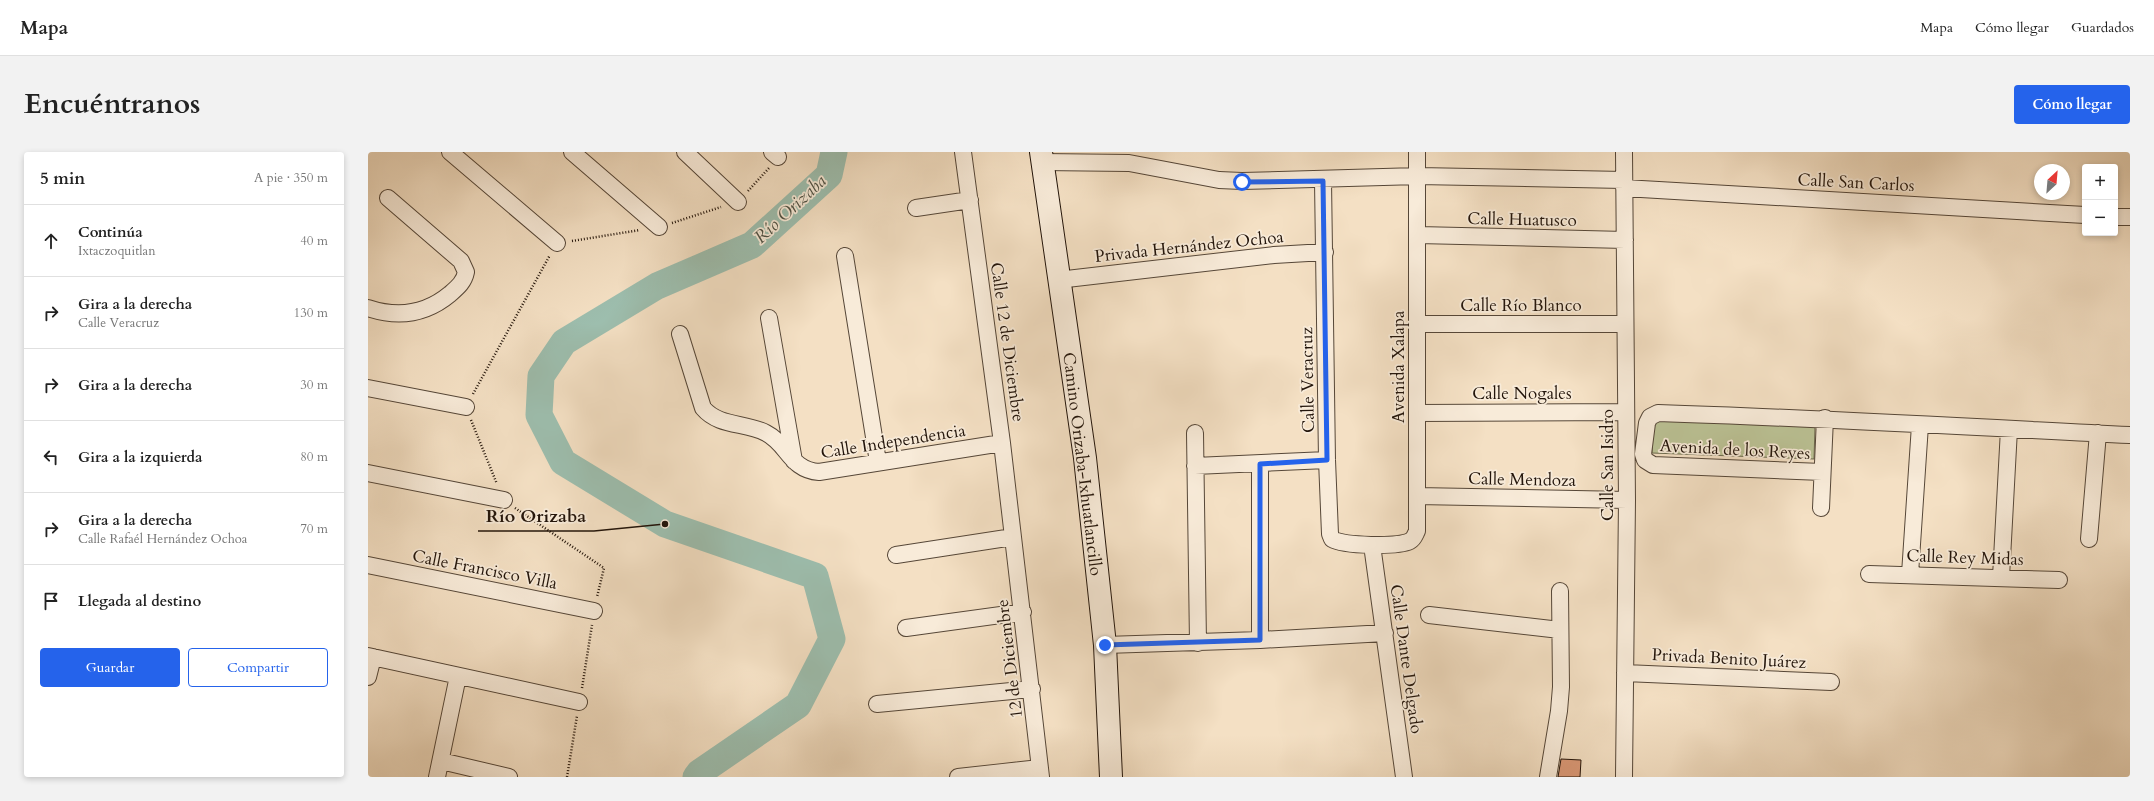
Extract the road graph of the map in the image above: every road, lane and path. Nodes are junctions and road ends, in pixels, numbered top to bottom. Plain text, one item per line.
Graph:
1 (450, 152) edge
2 (572, 152) edge
3 (685, 152) edge
4 (963, 152) edge
5 (1417, 152) edge
6 (1624, 152) edge
7 (775, 155) edge
8 (1042, 157) edge
9 (1130, 157) edge
10 (1418, 176) junction
11 (1323, 181) junction
12 (1624, 184) junction
13 (388, 198) dead end
14 (970, 200) junction
15 (738, 202) junction
16 (916, 208) dead end
17 (2082, 215) edge
18 (2118, 217) edge
19 (2130, 218) edge
20 (659, 227) junction
21 (1418, 235) junction
22 (1625, 240) junction
23 (557, 243) junction
24 (1324, 252) junction
25 (844, 256) dead end
26 (1058, 280) junction
27 (368, 308) edge
28 (769, 318) dead end
29 (1417, 324) junction
30 (1625, 324) junction
31 (680, 334) dead end
32 (368, 388) edge
33 (466, 407) junction
34 (1626, 412) junction
35 (1417, 413) junction
36 (1825, 418) junction
37 (1920, 425) junction
38 (2010, 428) junction
39 (1195, 433) dead end
40 (2098, 433) junction
41 (2130, 435) edge
42 (1002, 444) junction
43 (1327, 460) junction
44 (794, 461) junction
45 (878, 462) junction
46 (1260, 464) junction
47 (1195, 466) junction
48 (1822, 472) junction
49 (368, 473) edge
50 (1417, 496) junction
51 (504, 500) junction
52 (1627, 500) junction
53 (1821, 508) dead end
54 (1013, 537) junction
55 (2089, 539) dead end
56 (1372, 545) junction
57 (896, 555) dead end
58 (368, 565) edge
59 (1869, 574) dead end
60 (1910, 574) junction
61 (2001, 577) junction
62 (2059, 580) dead end
63 (1560, 591) dead end
64 (594, 611) junction
65 (1023, 612) junction
66 (1429, 615) dead end
67 (906, 628) dead end
68 (1560, 630) junction
69 (1385, 633) junction
70 (1260, 640) junction
71 (1198, 643) junction
72 (1105, 645) junction
73 (370, 656) edge
74 (1625, 673) junction
75 (458, 676) junction
76 (368, 677) edge
77 (1831, 682) dead end
78 (1032, 689) junction
79 (580, 702) junction
80 (877, 704) dead end
81 (439, 769) edge
82 (1041, 773) edge
83 (509, 777) edge
84 (567, 777) edge
85 (958, 777) edge
86 (1111, 777) edge
87 (1404, 777) edge
88 (1548, 777) edge
89 (1624, 777) edge

1 - 23 street
2 - 20 street
3 - 15 street
4 - 14 street, Calle 12 de Diciembre
5 - 10 street, Avenida Xalapa
6 - 12 street, Calle San Isidro
7 - 15 path
8 - 9 street, Calle San Carlos
8 - 26 street, Camino Orizaba-Ixhuatlancillo
9 - 11 street, Calle San Carlos
10 - 11 street, Calle San Carlos
10 - 12 street, Calle San Carlos
10 - 21 street, Avenida Xalapa
11 - 24 street, Calle Veracruz
12 - 17 street, Calle San Carlos
12 - 22 street, Calle San Isidro
13 - 27 street
14 - 16 street
14 - 42 street, Calle 12 de Diciembre
15 - 20 path
18 - 19 street
20 - 23 path
21 - 22 street, Calle Huatusco
21 - 29 street, Avenida Xalapa
22 - 30 street, Calle San Isidro
23 - 33 path
24 - 26 street, Privada Hernández Ochoa
24 - 43 street, Calle Veracruz
25 - 45 street
26 - 72 street, Camino Orizaba-Ixhuatlancillo
28 - 44 street
29 - 30 street, Calle Río Blanco
29 - 35 street, Avenida Xalapa
30 - 34 street, Calle San Isidro
31 - 44 street, Calle Independencia
32 - 33 street
33 - 51 path
34 - 35 street, Calle Nogales
34 - 52 street, Calle San Isidro
35 - 50 street, Avenida Xalapa
36 - 37 street, Avenida de los Reyes
36 - 48 street, Avenida de los Reyes
36 - 48 street, Avenida de los Reyes
37 - 38 street, Avenida de los Reyes
37 - 60 street
38 - 40 street, Avenida de los Reyes
38 - 61 street
39 - 47 street
40 - 41 street, Avenida de los Reyes
40 - 55 street
42 - 45 street, Calle Independencia
42 - 54 street, Calle 12 de Diciembre
43 - 46 street
43 - 56 street, Calle Veracruz
44 - 45 street, Calle Independencia
46 - 47 street
46 - 70 street
47 - 71 street
48 - 53 street
49 - 51 street
50 - 52 street, Calle Mendoza
50 - 56 street, Avenida Xalapa
51 - 64 path
52 - 74 street, Calle San Isidro
54 - 57 street
54 - 65 street, 12 de Diciembre
56 - 69 street, Calle Dante Delgado
58 - 64 street, Calle Francisco Villa
59 - 60 street, Calle Rey Midas
60 - 61 street, Calle Rey Midas
61 - 62 street, Calle Rey Midas
63 - 68 street
64 - 79 path
65 - 67 street
65 - 78 street, 12 de Diciembre
66 - 68 street
68 - 88 street
69 - 70 street
69 - 87 street, Calle Dante Delgado
70 - 71 street
71 - 72 street
72 - 86 street, Camino Orizaba-Ixhuatlancillo
73 - 75 street
73 - 76 street
74 - 77 street, Privada Benito Juárez
74 - 89 street, Calle San Isidro
75 - 79 street
75 - 81 street
78 - 80 street
78 - 82 street, 12 de Diciembre
79 - 84 path
81 - 83 street
82 - 85 street

